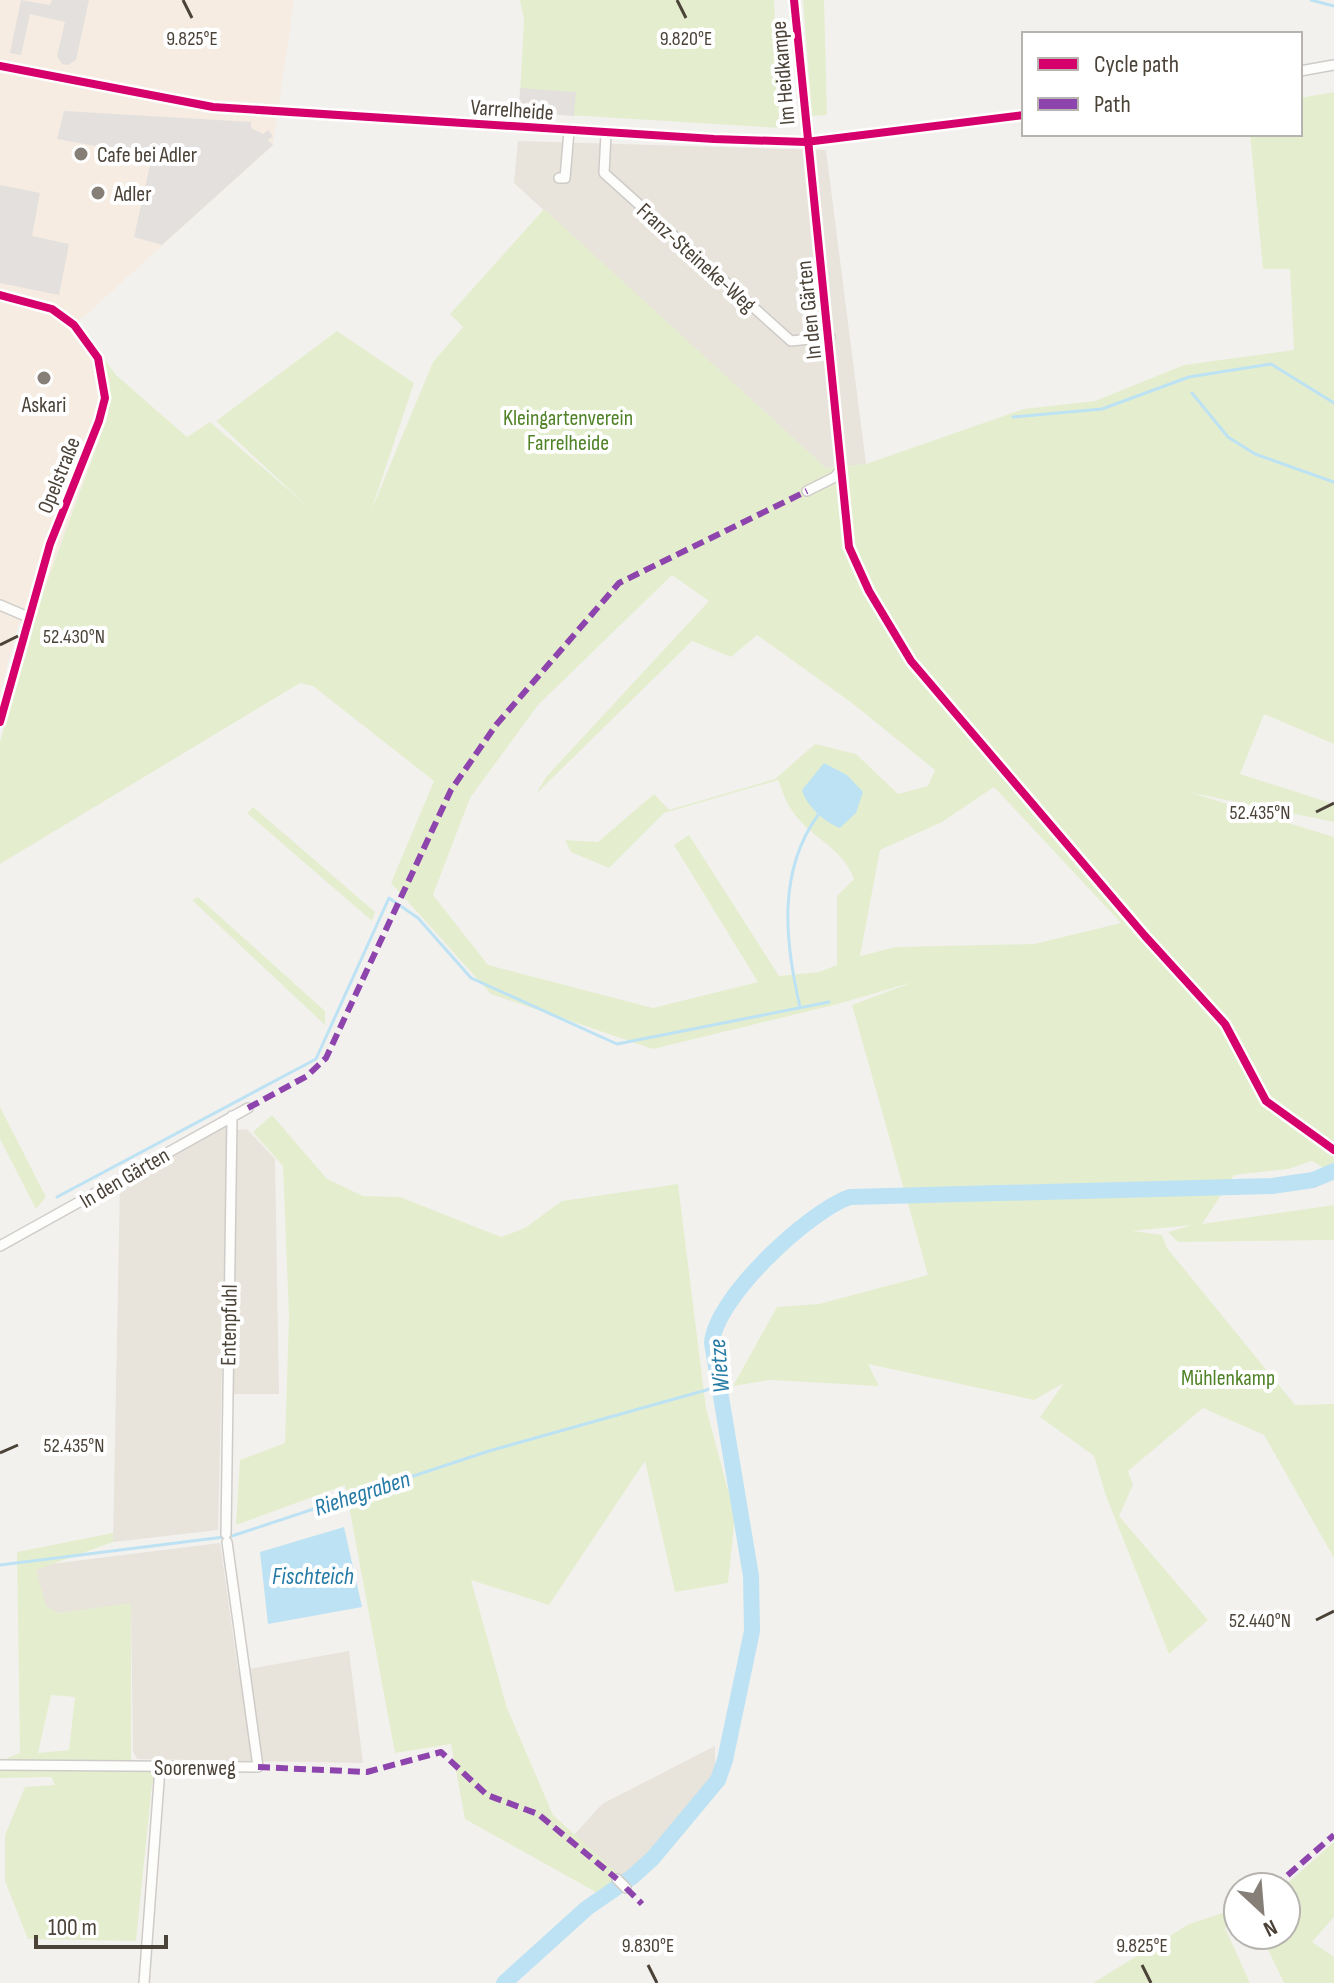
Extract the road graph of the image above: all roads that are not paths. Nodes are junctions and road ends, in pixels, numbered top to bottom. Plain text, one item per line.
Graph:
1 (794, 0) edge
2 (1334, 65) edge
3 (0, 66) edge
4 (1302, 71) edge
5 (1022, 115) edge
6 (569, 131) junction
7 (606, 134) junction
8 (806, 142) junction
9 (559, 178) dead end
10 (0, 295) edge
11 (830, 337) junction
12 (807, 491) dead end
13 (0, 605) edge
14 (28, 617) junction
15 (0, 722) edge
16 (248, 1108) dead end
17 (232, 1116) junction
18 (0, 1246) edge
19 (226, 1538) joint
20 (0, 1765) edge
21 (160, 1768) junction
22 (617, 1879) dead end
23 (626, 1888) dead end
24 (144, 1983) edge

1 - 8 street, Im Heidkampe
2 - 4 street
3 - 6 street, Varrelheide
5 - 8 street, Varrelheide
6 - 7 street, Varrelheide
6 - 9 street
7 - 8 street, Varrelheide
7 - 11 street, Franz-Steineke-Weg
8 - 11 street, In den Gärten
10 - 14 street, Opelstraße
11 - 12 street, In den Gärten
13 - 14 street
14 - 15 street, Opelstraße
16 - 17 street, In den Gärten
17 - 18 street, In den Gärten
17 - 19 street, Entenpfuhl
19 - 21 street, Soorenweg
20 - 21 street, Soorenweg
21 - 24 street
22 - 23 street

